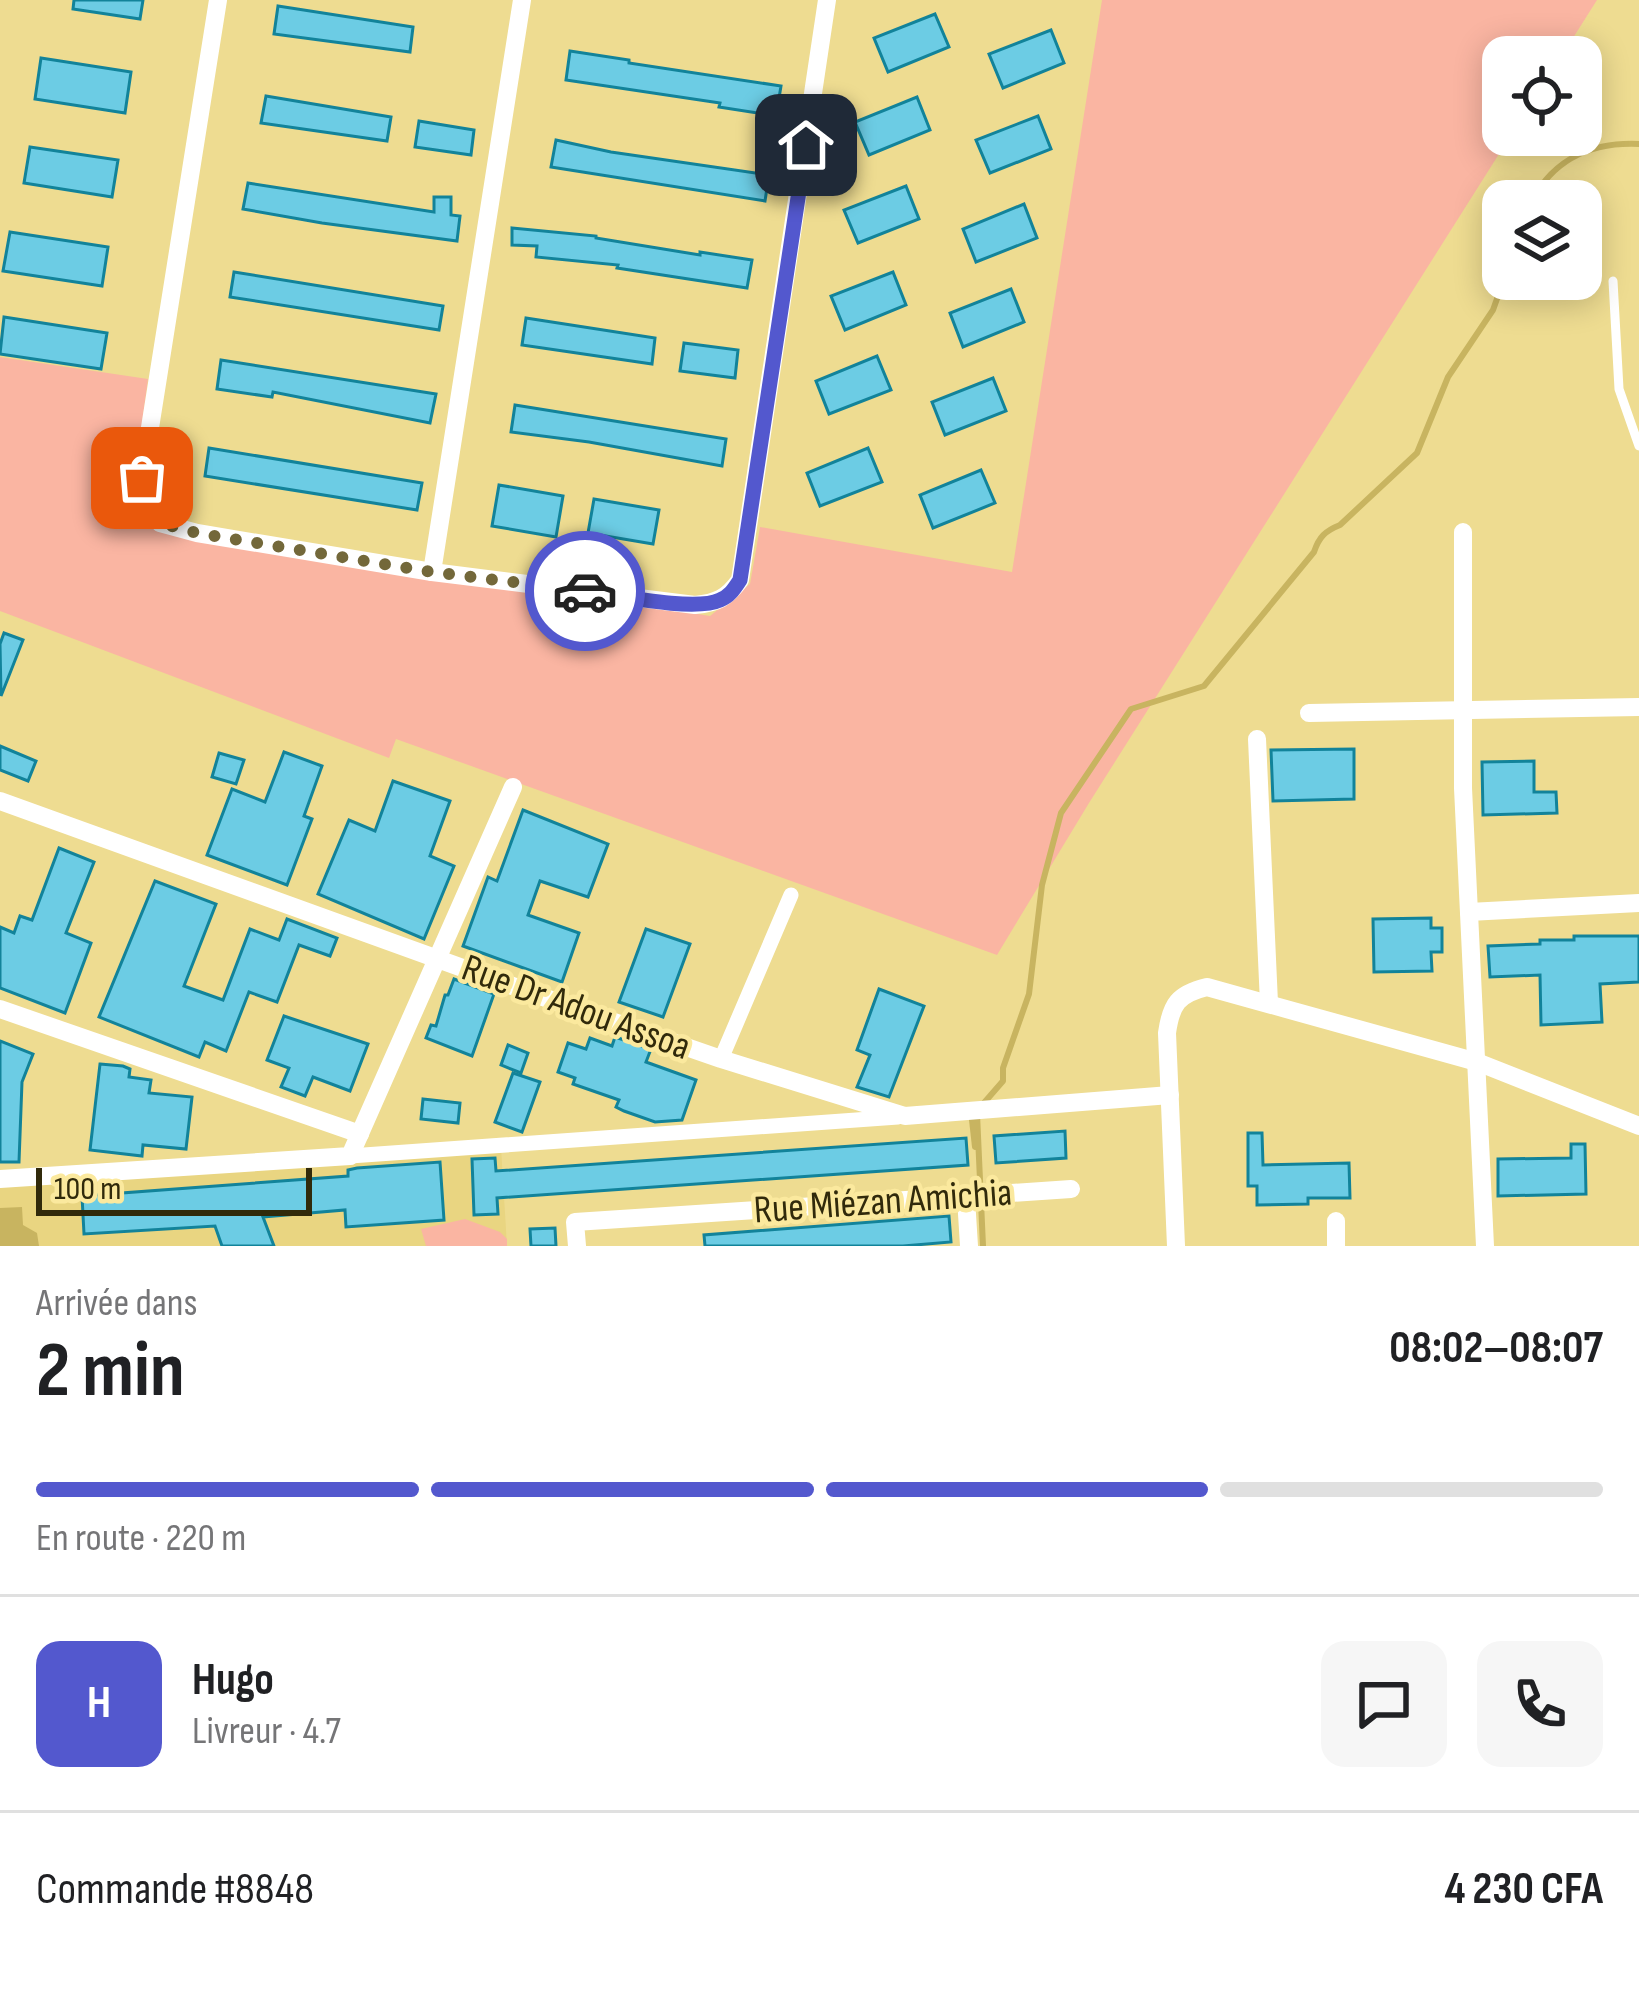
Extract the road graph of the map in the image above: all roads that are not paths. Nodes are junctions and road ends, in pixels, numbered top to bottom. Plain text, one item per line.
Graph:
1 (218, 0) edge
2 (522, 0) edge
3 (827, 0) edge
4 (1613, 281) dead end
5 (1639, 446) edge
6 (1462, 532) dead end
7 (432, 572) junction
8 (1639, 707) edge
9 (1464, 712) junction
10 (1309, 713) dead end
11 (1257, 739) dead end
12 (513, 787) dead end
13 (0, 801) edge
14 (791, 895) dead end
15 (1639, 903) edge
16 (1469, 912) junction
17 (438, 958) junction
18 (1269, 1004) junction
19 (0, 1010) edge
20 (721, 1060) junction
21 (1477, 1062) junction
22 (1170, 1095) junction
23 (904, 1116) junction
24 (1639, 1126) edge
25 (360, 1134) junction
26 (350, 1156) junction
27 (0, 1179) edge
28 (1071, 1189) dead end
29 (966, 1198) junction
30 (1336, 1221) dead end
31 (577, 1246) edge
32 (969, 1246) edge
33 (1176, 1246) edge
34 (1336, 1246) edge
35 (1485, 1246) edge

1 - 7 street
2 - 7 street
3 - 7 street
4 - 5 lane
6 - 9 street
8 - 9 street
9 - 10 street
9 - 16 street
11 - 18 street
12 - 17 street
13 - 17 street, Rue Dr Adou Assoa
14 - 20 street
15 - 16 street
16 - 21 street
17 - 20 street, Rue Dr Adou Assoa
17 - 25 street
18 - 21 street
18 - 22 street
19 - 25 street
20 - 23 street, Rue Dr Adou Assoa
21 - 24 street
21 - 35 street
22 - 23 street, Rue Dr Adou Assoa
22 - 33 street
23 - 26 street
25 - 26 street
26 - 27 street
28 - 29 street, Rue Miézan Amichia
29 - 31 street, Rue Miézan Amichia
29 - 32 street
30 - 34 street

